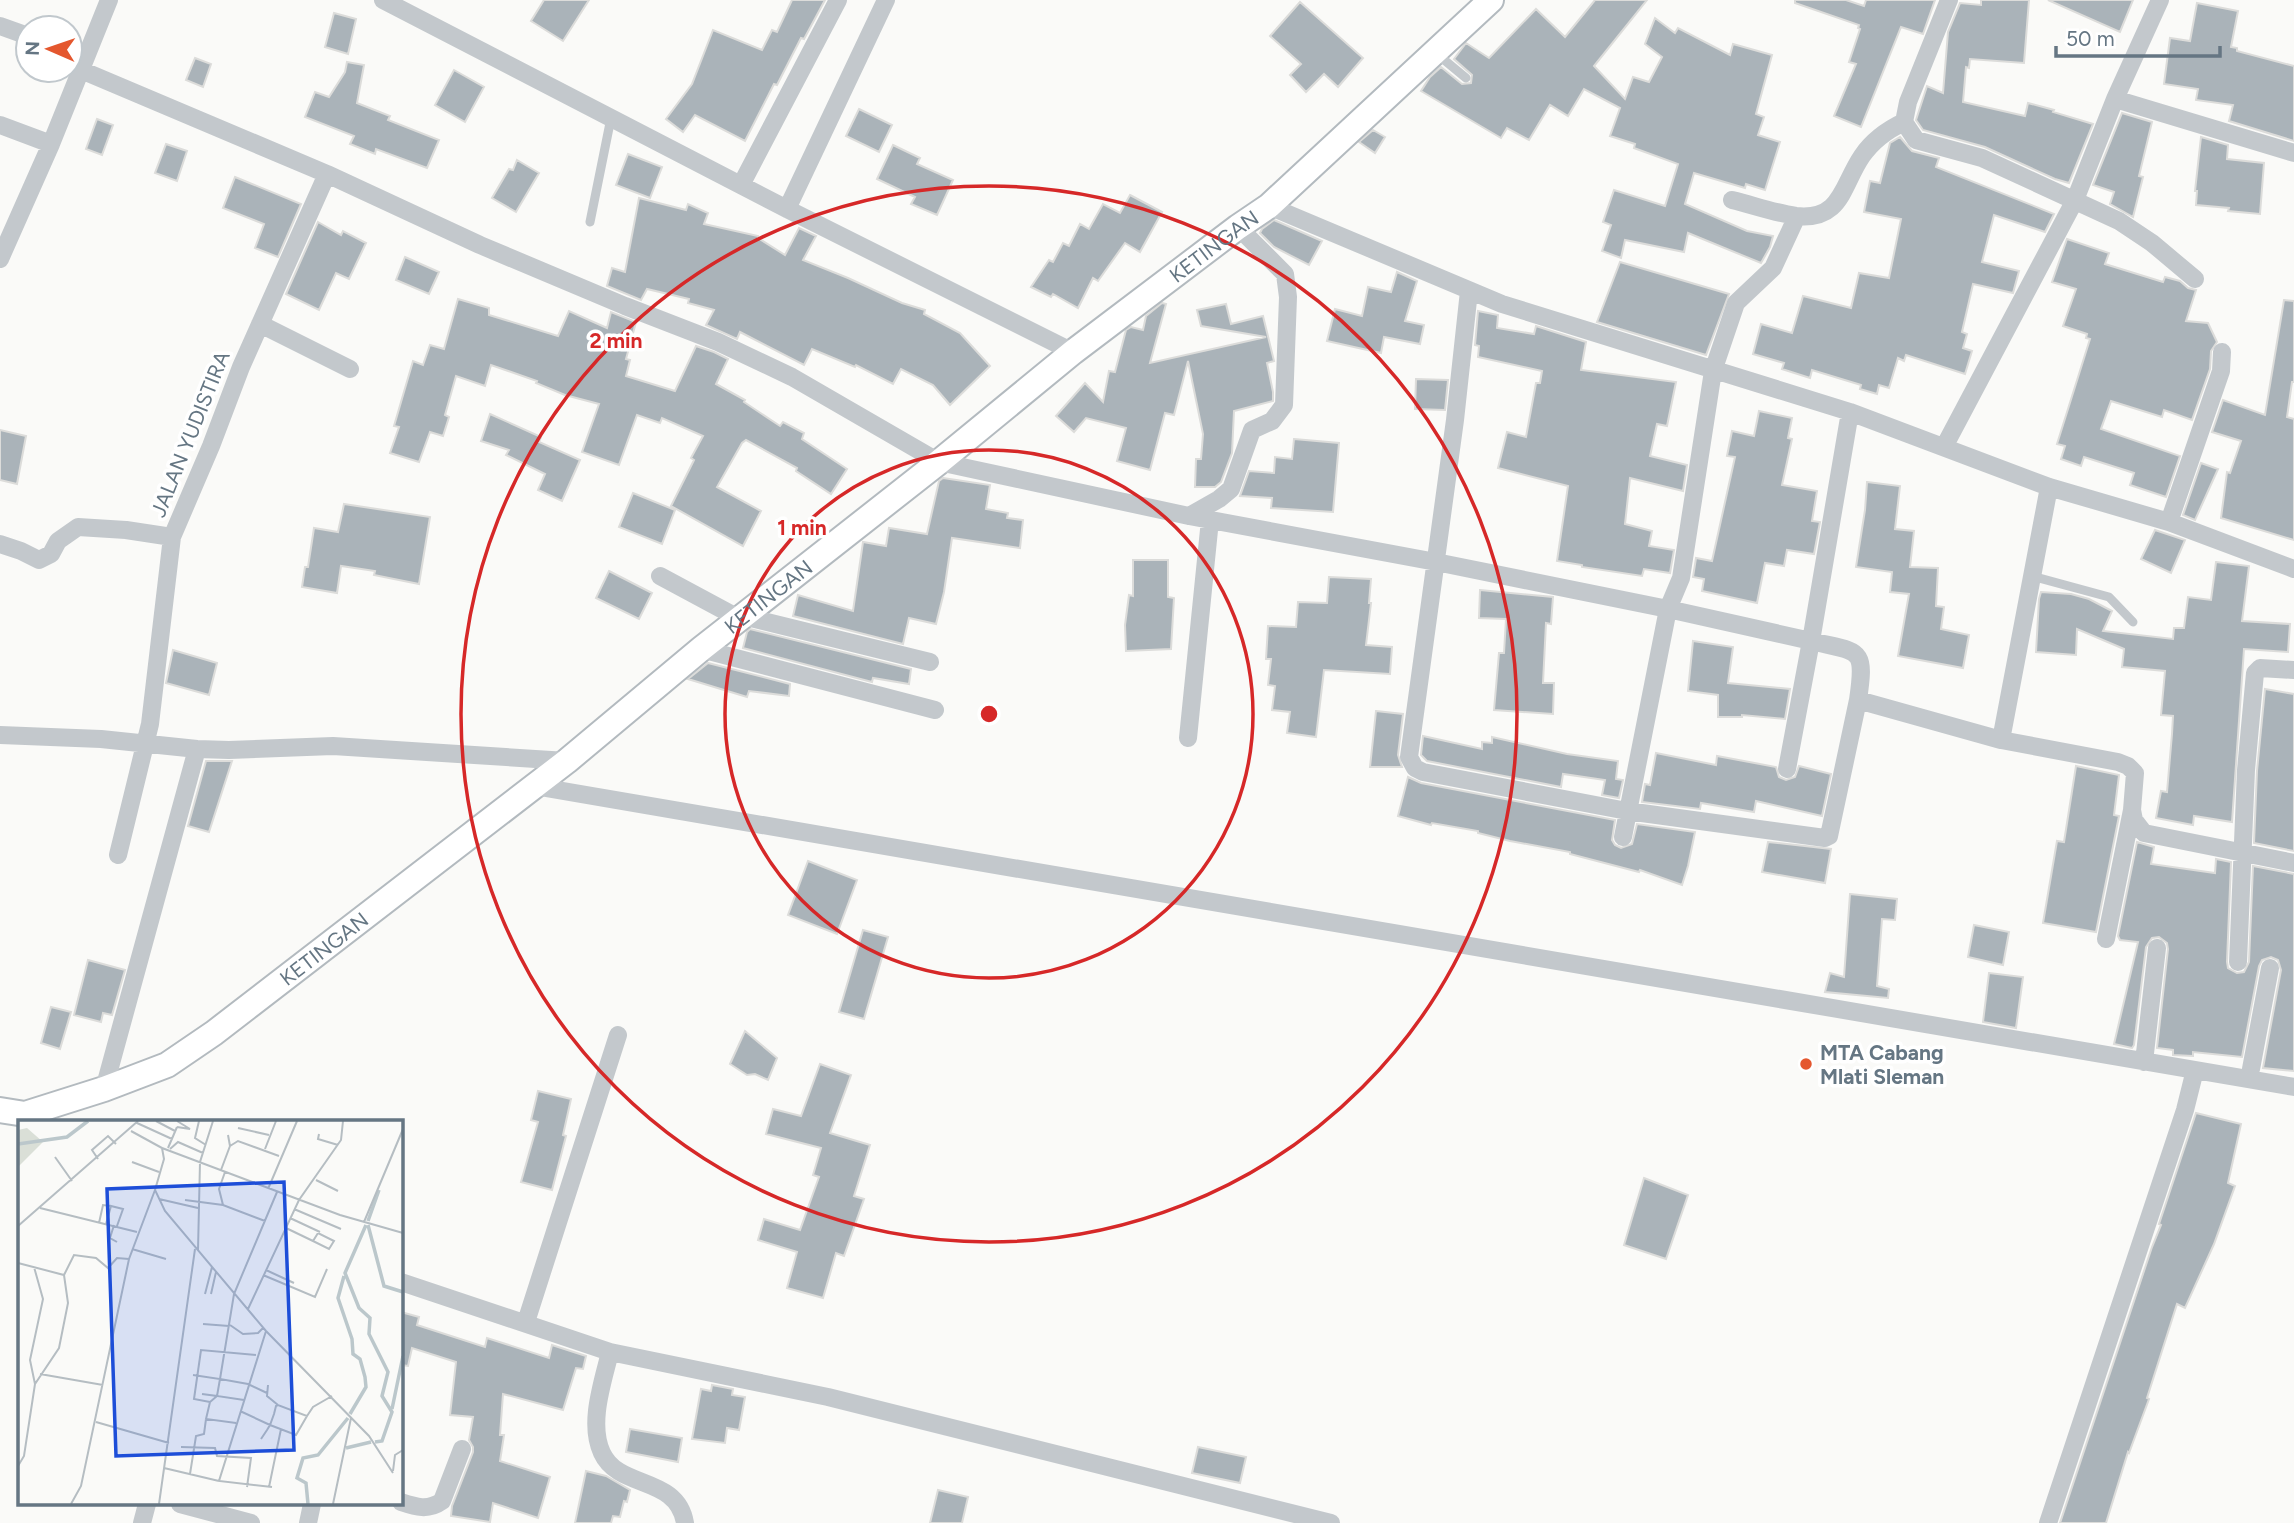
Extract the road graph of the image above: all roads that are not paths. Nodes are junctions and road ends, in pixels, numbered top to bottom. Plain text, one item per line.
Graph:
1 (108, 0) edge
2 (838, 0) edge
3 (886, 0) edge
4 (1491, 0) edge
5 (1950, 0) edge
6 (2160, 0) edge
7 (388, 1) edge
8 (84, 50) edge
9 (1436, 53) junction
10 (84, 62) edge
11 (1466, 78) dead end
12 (71, 84) edge
13 (2115, 99) junction
14 (611, 118) junction
15 (1904, 122) junction
16 (0, 125) edge
17 (51, 144) junction
18 (2294, 153) edge
19 (327, 174) junction
20 (741, 185) junction
21 (1732, 200) dead end
22 (2075, 200) junction
23 (1269, 206) junction
24 (788, 209) junction
25 (1797, 216) junction
26 (590, 222) dead end
27 (1238, 227) junction
28 (0, 259) edge
29 (2194, 279) dead end
30 (1469, 291) junction
31 (260, 324) junction
32 (1073, 352) junction
33 (2222, 352) dead end
34 (350, 369) dead end
35 (1713, 371) junction
36 (1850, 412) junction
37 (1944, 447) junction
38 (939, 462) junction
39 (2049, 487) junction
40 (1189, 516) junction
41 (1210, 520) junction
42 (2169, 522) junction
43 (172, 537) junction
44 (0, 544) edge
45 (1436, 562) junction
46 (2294, 569) edge
47 (660, 576) dead end
48 (2032, 576) junction
49 (1668, 609) junction
50 (741, 617) junction
51 (2133, 622) dead end
52 (1811, 641) junction
53 (701, 649) junction
54 (930, 662) dead end
55 (2294, 670) edge
56 (1858, 700) junction
57 (935, 710) dead end
58 (0, 735) edge
59 (1188, 738) dead end
60 (2001, 740) junction
61 (146, 743) junction
62 (197, 749) junction
63 (568, 761) junction
64 (1787, 769) dead end
65 (534, 786) junction
66 (1627, 810) junction
67 (2132, 810) junction
68 (1623, 837) dead end
69 (2244, 852) junction
70 (118, 855) dead end
71 (2294, 863) edge
72 (2106, 939) dead end
73 (2157, 948) dead end
74 (2238, 962) dead end
75 (2270, 968) dead end
76 (618, 1035) dead end
77 (2144, 1062) junction
78 (2251, 1069) dead end
79 (2195, 1070) junction
80 (2294, 1087) edge
81 (104, 1089) junction
82 (0, 1110) edge
83 (29, 1118) edge
84 (402, 1282) edge
85 (526, 1322) junction
86 (610, 1352) junction
87 (462, 1448) dead end
88 (402, 1502) edge
89 (146, 1506) edge
90 (187, 1506) edge
91 (142, 1523) edge
92 (251, 1523) edge
93 (685, 1523) edge
94 (1331, 1523) edge
95 (2049, 1523) edge

1 - 8 street
2 - 20 street
3 - 24 street
4 - 9 street, KETINGAN
5 - 15 street
6 - 13 street
7 - 14 street
9 - 11 lane
9 - 23 street, KETINGAN
10 - 19 street
12 - 17 street
13 - 18 street
13 - 22 street
14 - 20 street
14 - 26 lane
15 - 22 street
15 - 25 street
16 - 17 street
17 - 28 street
19 - 31 street, JALAN YUDISTIRA
19 - 38 street
20 - 24 street
21 - 25 street
22 - 29 street
22 - 37 street
23 - 27 street, KETINGAN
23 - 30 street
24 - 32 street
25 - 35 street
27 - 32 street, KETINGAN
27 - 40 street
30 - 35 street
30 - 45 street
31 - 34 street
31 - 43 street, JALAN YUDISTIRA
32 - 38 street, KETINGAN
33 - 42 street
35 - 36 street
35 - 49 street
36 - 37 street
36 - 52 street
37 - 39 street
38 - 40 street
38 - 50 street, KETINGAN
39 - 42 street
39 - 48 street
40 - 41 street
41 - 45 street
41 - 59 street
42 - 46 street
43 - 44 street, JALAN YUDISTIRA
43 - 61 street
45 - 49 street
45 - 66 street
47 - 50 street
48 - 51 lane
48 - 60 street
49 - 52 street
49 - 66 street
50 - 53 street, KETINGAN
50 - 54 street
52 - 56 street
52 - 64 street
53 - 57 street
53 - 63 street, KETINGAN
55 - 69 street
56 - 60 street
56 - 66 street
58 - 61 street
60 - 67 street
61 - 62 street
61 - 70 street
62 - 63 street
62 - 81 street
63 - 65 street, KETINGAN
65 - 77 street
65 - 81 street, KETINGAN
66 - 68 street
67 - 69 street
67 - 72 street
69 - 71 street
69 - 74 street
73 - 77 street
75 - 78 street
76 - 85 street
77 - 79 street
79 - 80 street
79 - 95 street
81 - 83 street, KETINGAN
82 - 83 street, KETINGAN
84 - 85 street
85 - 86 street
86 - 93 street
86 - 94 street
87 - 88 street
89 - 91 street
90 - 92 street

